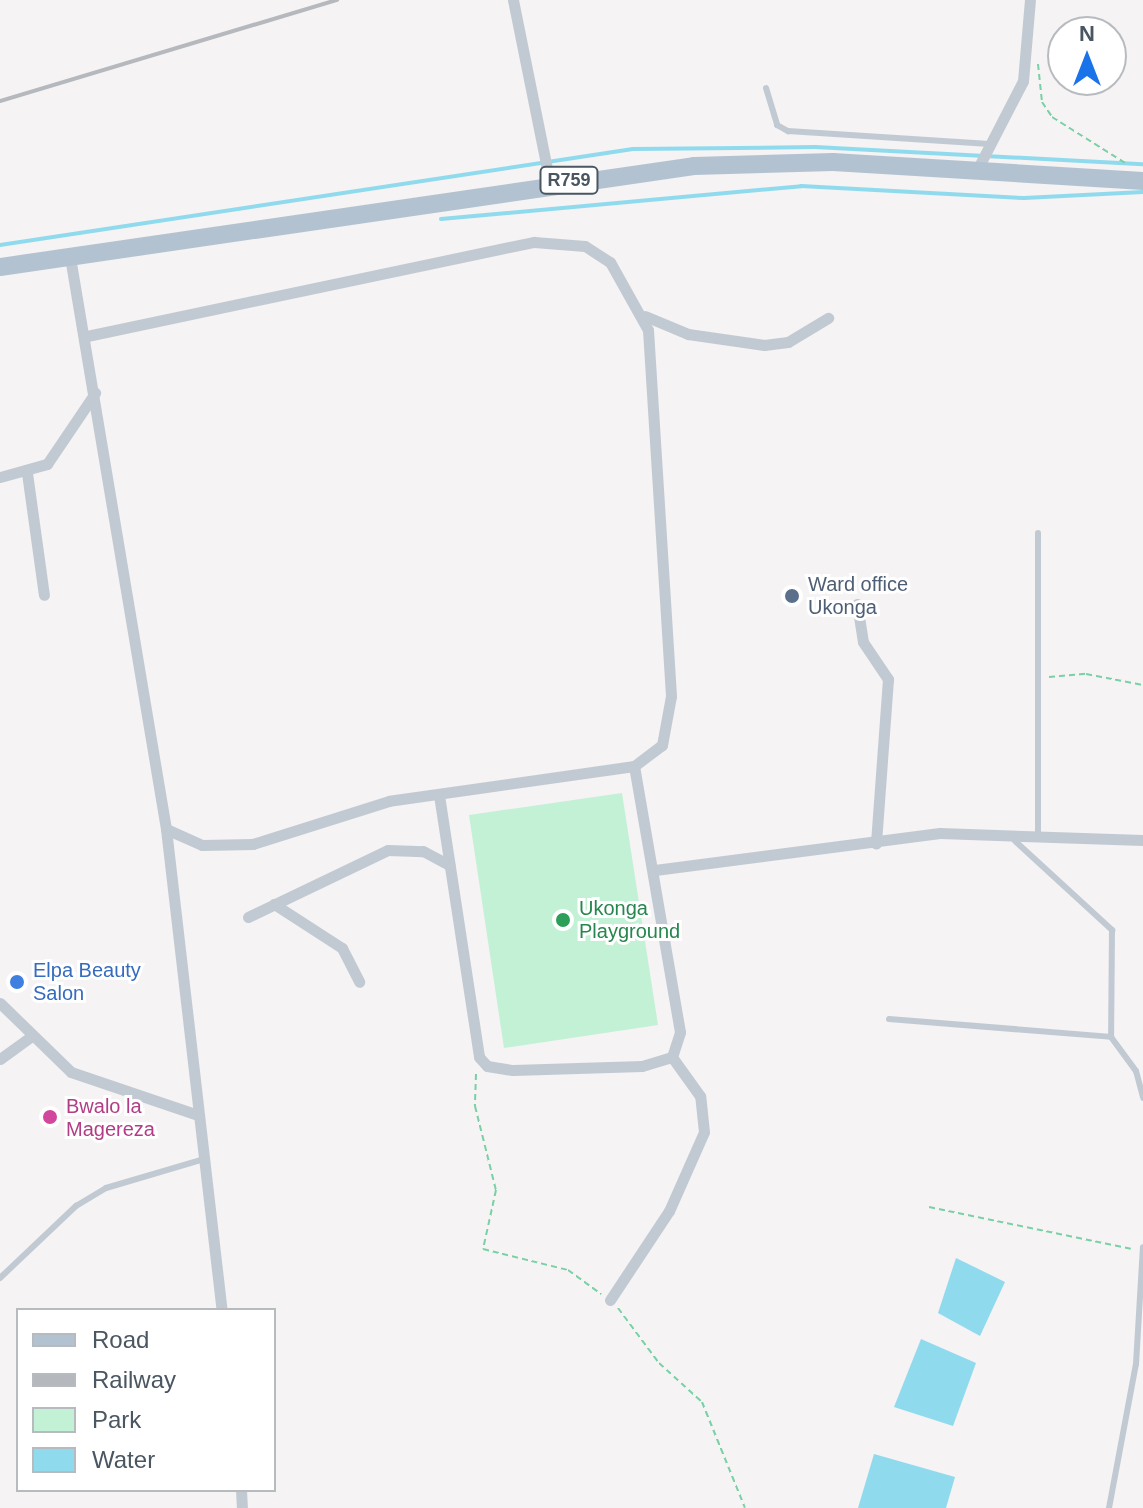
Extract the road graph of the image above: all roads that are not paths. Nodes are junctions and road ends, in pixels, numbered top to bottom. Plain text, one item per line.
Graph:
1 (513, 0) edge
2 (1030, 0) edge
3 (766, 88) dead end
4 (990, 144) junction
5 (976, 172) junction
6 (1139, 177) edge
7 (550, 183) junction
8 (70, 257) junction
9 (0, 267) edge
10 (645, 316) junction
11 (828, 318) dead end
12 (87, 336) junction
13 (95, 393) junction
14 (27, 473) junction
15 (0, 477) edge
16 (1038, 533) dead end
17 (44, 595) dead end
18 (857, 604) dead end
19 (634, 766) junction
20 (439, 795) junction
21 (166, 829) junction
22 (1038, 840) junction
23 (1143, 840) edge
24 (1015, 841) junction
25 (876, 844) junction
26 (449, 865) junction
27 (655, 870) junction
28 (274, 904) junction
29 (248, 917) dead end
30 (359, 982) dead end
31 (0, 1003) edge
32 (889, 1019) dead end
33 (1111, 1037) junction
34 (29, 1038) junction
35 (672, 1057) junction
36 (0, 1059) edge
37 (1143, 1098) edge
38 (198, 1115) junction
39 (204, 1159) junction
40 (1143, 1250) edge
41 (0, 1278) edge
42 (610, 1300) road end
43 (222, 1308) edge
44 (1109, 1508) edge

1 - 7 street
2 - 4 street
3 - 4 lane
4 - 5 street
5 - 6 main road, R759
5 - 7 main road, R759
7 - 8 main road, R759
8 - 9 main road, R759
8 - 12 street
10 - 11 street
10 - 12 street
10 - 19 street
12 - 13 street
13 - 14 street
13 - 21 street
14 - 15 street
14 - 17 street
16 - 22 lane
18 - 25 street
19 - 20 street
19 - 27 street
20 - 21 street
20 - 26 street
21 - 38 street
22 - 23 street
22 - 24 street
24 - 25 street
24 - 33 lane
25 - 27 street
26 - 28 street
26 - 35 street
27 - 35 street
28 - 29 street
28 - 30 street
31 - 34 street
32 - 33 lane
33 - 37 lane
34 - 36 street
34 - 38 street
35 - 42 street
38 - 39 street
39 - 41 lane
39 - 43 street
40 - 44 lane

